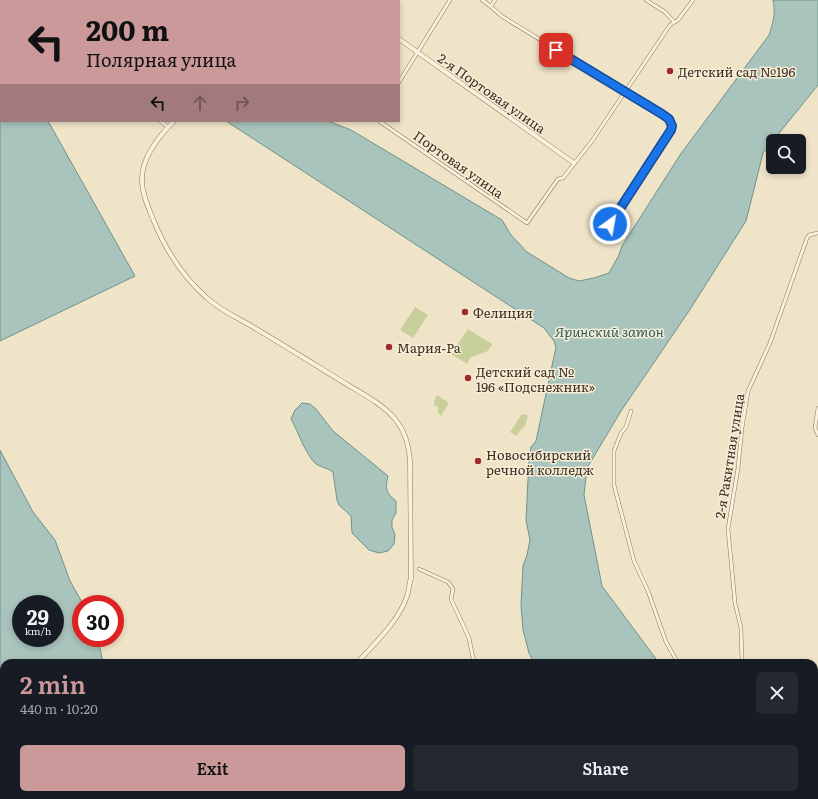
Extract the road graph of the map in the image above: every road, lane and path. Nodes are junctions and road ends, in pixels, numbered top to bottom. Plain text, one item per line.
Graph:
1 (450, 0) edge
2 (482, 0) edge
3 (495, 0) edge
4 (646, 0) edge
5 (693, 0) edge
6 (491, 6) junction
7 (674, 22) junction
8 (400, 40) edge
9 (418, 53) junction
10 (400, 80) edge
11 (625, 92) junction
12 (161, 122) edge
13 (173, 122) edge
14 (380, 122) edge
15 (168, 127) junction
16 (574, 163) junction
17 (610, 224) dead end
18 (818, 232) edge
19 (818, 408) edge
20 (630, 411) dead end
21 (818, 435) edge
22 (419, 569) dead end
23 (361, 659) edge
24 (474, 659) edge
25 (676, 659) edge
26 (742, 659) edge

1 - 9 street
2 - 6 street
3 - 6 street
4 - 7 street
5 - 7 street
6 - 11 street
7 - 11 street
8 - 9 street, 2-я Портовая улица
9 - 10 street
9 - 16 street, 2-я Портовая улица
11 - 16 street
11 - 17 street
12 - 15 street
13 - 15 street
14 - 16 street, Портовая улица
15 - 23 street
18 - 26 street, 2-я Ракитная улица
19 - 21 street
20 - 25 street
22 - 24 street

